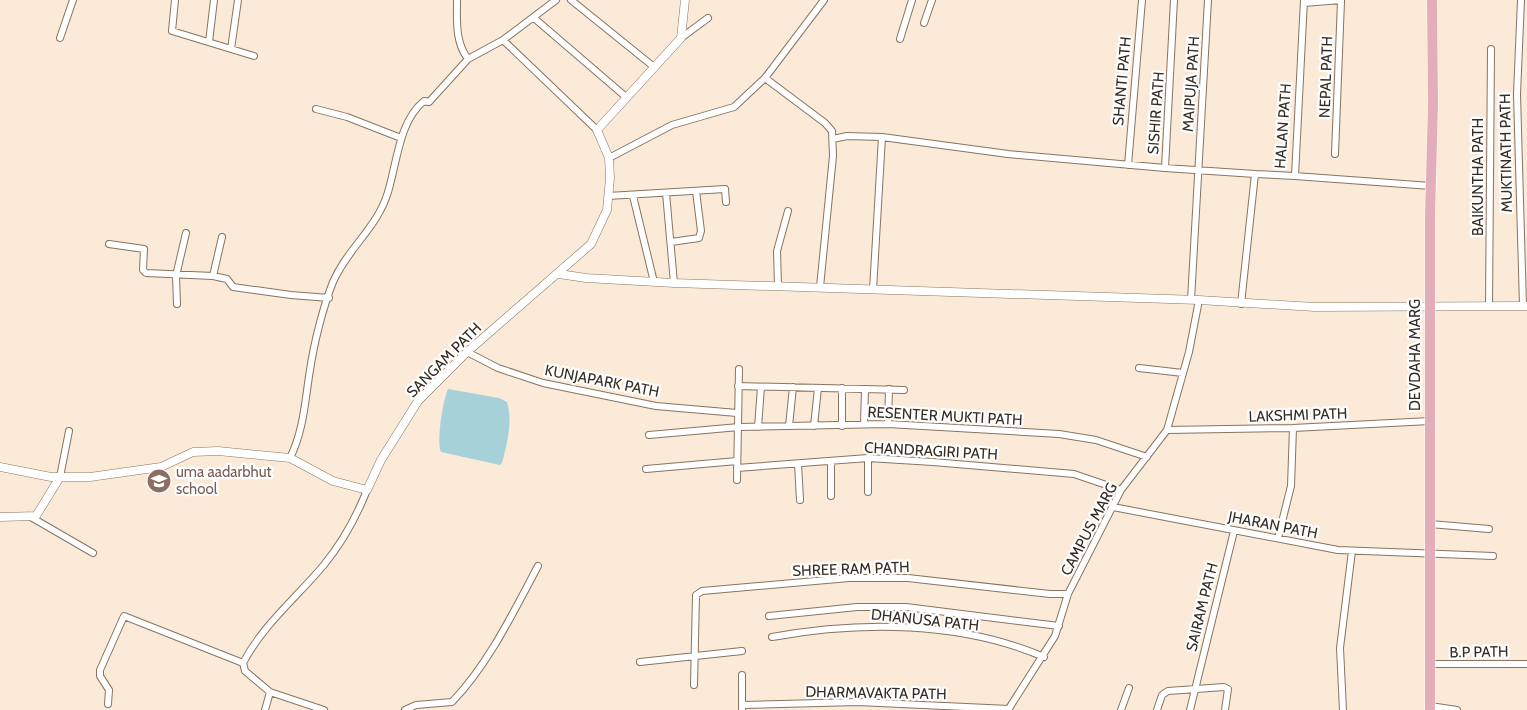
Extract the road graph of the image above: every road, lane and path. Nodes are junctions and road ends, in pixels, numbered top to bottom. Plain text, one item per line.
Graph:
1 (73, 0) edge
2 (175, 0) edge
3 (214, 0) edge
4 (238, 0) edge
5 (457, 0) edge
6 (556, 0) edge
7 (571, 0) edge
8 (685, 0) edge
9 (824, 0) edge
10 (912, 0) edge
11 (932, 0) edge
12 (1142, 0) edge
13 (1174, 0) edge
14 (1208, 0) edge
15 (1432, 0) edge
16 (1521, 0) edge
17 (1304, 1) edge
18 (1341, 1) edge
19 (549, 3) edge
20 (534, 18) junction
21 (708, 18) dead end
22 (924, 22) dead end
23 (60, 38) dead end
24 (681, 38) junction
25 (900, 39) dead end
26 (503, 40) junction
27 (209, 42) junction
28 (231, 49) junction
29 (1491, 49) dead end
30 (254, 56) dead end
31 (468, 60) junction
32 (654, 67) junction
33 (765, 78) junction
34 (626, 97) junction
35 (316, 109) dead end
36 (597, 130) junction
37 (401, 138) junction
38 (882, 138) junction
39 (833, 139) junction
40 (1335, 154) dead end
41 (608, 158) junction
42 (1128, 165) junction
43 (1165, 168) junction
44 (1199, 170) junction
45 (1255, 174) junction
46 (1295, 176) junction
47 (1431, 186) junction
48 (696, 191) junction
49 (666, 194) junction
50 (608, 196) junction
51 (633, 196) junction
52 (726, 202) dead end
53 (788, 211) dead end
54 (186, 233) dead end
55 (222, 237) dead end
56 (671, 242) junction
57 (109, 244) dead end
58 (559, 274) junction
59 (176, 276) junction
60 (213, 276) junction
61 (654, 282) junction
62 (674, 283) junction
63 (778, 286) junction
64 (820, 287) junction
65 (873, 290) junction
66 (328, 298) junction
67 (1195, 300) junction
68 (177, 304) dead end
69 (1241, 304) junction
70 (1489, 306) junction
71 (1525, 306) edge
72 (1431, 307) junction
73 (466, 352) junction
74 (1139, 368) dead end
75 (739, 369) dead end
76 (1183, 373) junction
77 (738, 386) junction
78 (762, 387) junction
79 (793, 387) junction
80 (818, 388) junction
81 (842, 388) junction
82 (865, 389) junction
83 (889, 389) junction
84 (904, 390) dead end
85 (737, 412) junction
86 (1430, 421) junction
87 (864, 424) junction
88 (888, 424) junction
89 (789, 426) junction
90 (814, 426) junction
91 (842, 426) junction
92 (739, 427) junction
93 (758, 427) junction
94 (1292, 428) junction
95 (1167, 430) junction
96 (69, 431) dead end
97 (649, 435) dead end
98 (1147, 457) junction
99 (290, 458) junction
100 (868, 458) junction
101 (831, 462) junction
102 (798, 464) junction
103 (737, 465) junction
104 (0, 467) edge
105 (646, 470) dead end
106 (60, 477) junction
107 (737, 480) dead end
108 (367, 490) junction
109 (1121, 490) junction
110 (868, 492) dead end
111 (831, 496) dead end
112 (800, 500) dead end
113 (1113, 507) junction
114 (29, 516) junction
115 (0, 517) edge
116 (1430, 524) junction
117 (1489, 529) dead end
118 (1234, 531) junction
119 (1278, 538) junction
120 (1352, 552) junction
121 (1430, 552) junction
122 (93, 553) dead end
123 (1493, 556) dead end
124 (538, 566) dead end
125 (1068, 594) junction
126 (770, 616) dead end
127 (1059, 626) junction
128 (772, 637) dead end
129 (742, 651) dead end
130 (694, 656) junction
131 (1044, 657) junction
132 (640, 662) dead end
133 (243, 663) junction
134 (1431, 664) junction
135 (1527, 664) edge
136 (742, 675) dead end
137 (694, 684) dead end
138 (1129, 688) dead end
139 (1194, 689) junction
140 (270, 692) junction
141 (108, 704) dead end
142 (742, 708) edge
143 (1430, 708) edge
144 (1008, 709) edge
145 (265, 710) edge
146 (324, 710) edge
147 (405, 710) edge
148 (1121, 710) edge
149 (1157, 710) edge
150 (1190, 710) edge
151 (1225, 710) edge
152 (1343, 710) edge
153 (1457, 710) edge

1 - 23 street
2 - 27 street
3 - 27 street
4 - 28 street
5 - 31 street
6 - 19 street
7 - 32 street
8 - 24 street
9 - 33 street
10 - 25 street
11 - 22 street
12 - 42 street, SHANTI PATH
13 - 43 street, SISHIR PATH
14 - 44 street, MAIPUJA PATH
15 - 47 main road, DEVDAHA MARG
16 - 71 street, MUKTINATH PATH
17 - 18 street
17 - 46 street, HALAN PATH
18 - 40 street, NEPAL PATH
19 - 20 street
20 - 26 street
20 - 34 street
21 - 24 street
24 - 32 street
26 - 31 street
26 - 36 street
27 - 28 street
28 - 30 street
29 - 70 street, BAIKUNTHA PATH
31 - 37 street
32 - 34 street
33 - 39 street
33 - 41 street
34 - 36 street
35 - 37 street
36 - 41 street, SANGAM PATH
37 - 66 street
38 - 39 street
38 - 42 street
38 - 65 street
39 - 64 street
41 - 50 street, SANGAM PATH
42 - 43 street
43 - 44 street, SISHIR PATH
44 - 45 street, SISHIR PATH
44 - 67 street, MAIPUJA PATH
45 - 46 street, HALAN PATH
45 - 69 street, HALAN PATH
46 - 47 street
47 - 72 main road, DEVDAHA MARG
48 - 49 street
48 - 52 street
48 - 56 street
49 - 51 street
49 - 56 street
50 - 51 street
50 - 58 street, SANGAM PATH
51 - 61 street
53 - 63 street
54 - 59 street
55 - 60 street
56 - 62 street
57 - 59 street
58 - 61 street
58 - 73 street, SANGAM PATH
59 - 60 street
59 - 68 street
60 - 66 street
61 - 62 street
62 - 63 street
63 - 64 street
64 - 65 street
65 - 67 street
66 - 99 street
67 - 69 street
67 - 76 street, CAMPUS MARG
69 - 72 street
70 - 71 street
70 - 72 street
72 - 86 main road, DEVDAHA MARG
73 - 85 street, KUNJAPARK PATH
73 - 108 street, SANGAM PATH
74 - 76 street
75 - 77 street
76 - 95 street, CAMPUS MARG
77 - 78 street
77 - 85 street
78 - 79 street
78 - 93 street
79 - 80 street
79 - 89 street
80 - 81 street
80 - 90 street
81 - 82 street
81 - 91 street
82 - 83 street
82 - 87 street
83 - 84 street
83 - 88 street
85 - 92 street
86 - 94 street, LAKSHMI PATH
86 - 116 main road, DEVDAHA MARG
87 - 88 street, RESENTER MUKTI PATH
87 - 91 street, RESENTER MUKTI PATH
88 - 98 street, RESENTER MUKTI PATH
89 - 90 street, RESENTER MUKTI PATH
89 - 93 street, RESENTER MUKTI PATH
90 - 91 street, RESENTER MUKTI PATH
92 - 93 street, RESENTER MUKTI PATH
92 - 97 street, RESENTER MUKTI PATH
92 - 103 street
94 - 95 street, LAKSHMI PATH
94 - 119 street
95 - 98 street, CAMPUS MARG
96 - 106 street
98 - 109 street, CAMPUS MARG
99 - 106 street
99 - 108 street
100 - 101 street, CHANDRAGIRI PATH
100 - 109 street, CHANDRAGIRI PATH
100 - 110 street
101 - 102 street, CHANDRAGIRI PATH
101 - 111 street
102 - 103 street, CHANDRAGIRI PATH
102 - 112 street
103 - 105 street, CHANDRAGIRI PATH
103 - 107 street
104 - 106 street
106 - 114 street
108 - 133 street
109 - 113 street, CAMPUS MARG
113 - 118 street, JHARAN PATH
113 - 125 street, CAMPUS MARG
114 - 115 street
114 - 122 street
116 - 117 street
116 - 121 main road, DEVDAHA MARG
118 - 119 street, JHARAN PATH
118 - 139 street, SAIRAM PATH
119 - 120 street, JHARAN PATH
120 - 121 street, JHARAN PATH
120 - 152 street
121 - 123 street, JHARAN PATH
121 - 134 main road, DEVDAHA MARG
124 - 147 street
125 - 127 street, CAMPUS MARG
125 - 130 street, SHREE RAM PATH
126 - 127 street
127 - 131 street, CAMPUS MARG
128 - 131 street, DHANUSA PATH
129 - 130 street
130 - 132 street
130 - 137 street
131 - 144 street, CAMPUS MARG
133 - 140 street
133 - 141 street
134 - 135 street, B.P PATH
134 - 143 main road, DEVDAHA MARG
136 - 142 street
138 - 148 street
139 - 149 street
139 - 150 street, SAIRAM PATH
139 - 151 street
140 - 145 street
140 - 146 street
142 - 144 street, DHARMAVAKTA PATH
143 - 153 street

